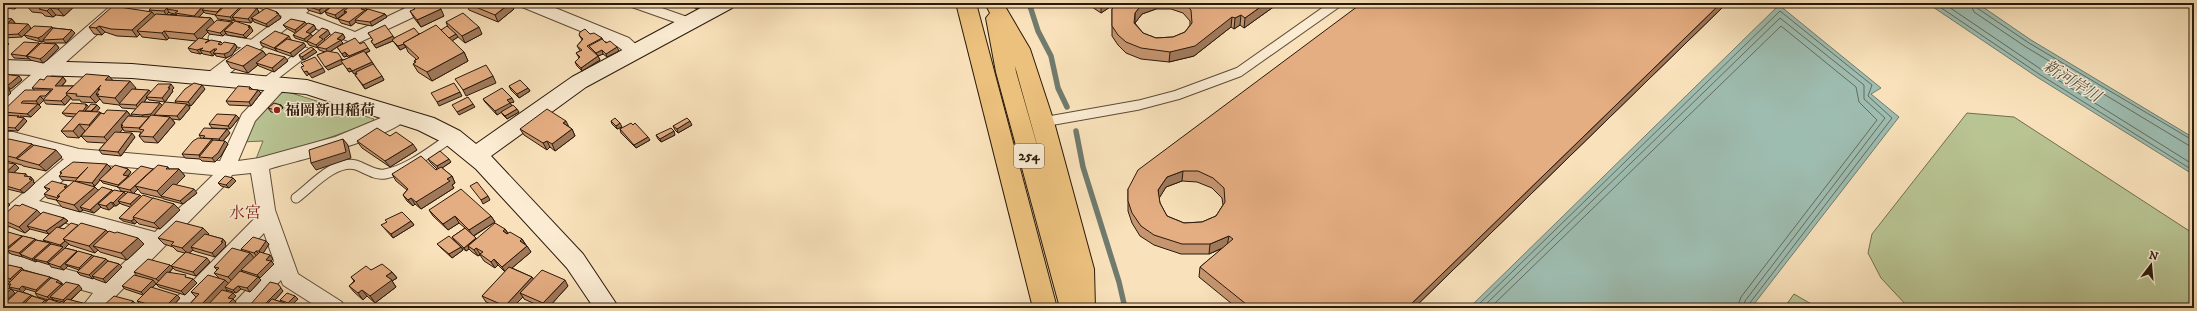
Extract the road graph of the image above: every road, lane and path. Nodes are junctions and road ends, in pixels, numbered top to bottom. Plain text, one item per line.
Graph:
1 (124, 3) edge
2 (264, 3) edge
3 (309, 3) edge
4 (429, 3) edge
5 (528, 3) edge
6 (634, 3) edge
7 (725, 3) edge
8 (954, 3) edge
9 (1337, 3) edge
10 (993, 4) edge
11 (968, 13) edge
12 (294, 14) junction
13 (688, 22) junction
14 (214, 38) edge
15 (255, 45) junction
16 (635, 51) junction
17 (306, 52) edge
18 (3, 67) edge
19 (49, 69) junction
20 (212, 78) junction
21 (273, 84) junction
22 (3, 109) edge
23 (400, 116) junction
24 (1043, 122) junction
25 (452, 137) junction
26 (6, 142) edge
27 (79, 156) junction
28 (476, 156) junction
29 (259, 165) junction
30 (227, 168) junction
31 (296, 198) dead end
32 (23, 204) junction
33 (268, 217) junction
34 (3, 221) edge
35 (159, 241) junction
36 (3, 260) edge
37 (284, 264) junction
38 (109, 289) junction
39 (91, 308) edge
40 (179, 308) edge
41 (242, 308) edge
42 (335, 308) edge
43 (607, 308) edge
44 (1045, 308) edge
45 (1072, 308) edge
46 (1083, 308) edge

1 - 19 street
2 - 12 street
3 - 12 street
4 - 12 street
5 - 16 street
6 - 13 lane
7 - 13 street
8 - 11 highway, 254
9 - 24 lane
10 - 24 highway
10 - 45 highway, 254
11 - 44 highway, 254
12 - 15 street
13 - 16 street
14 - 15 lane
15 - 20 street
16 - 28 street
17 - 21 lane
18 - 19 street
19 - 20 street
19 - 22 street
20 - 21 street
21 - 23 street
21 - 30 street
23 - 25 street
23 - 29 street
24 - 46 highway
25 - 28 street
25 - 31 lane
26 - 27 street
27 - 30 street
27 - 32 street
28 - 43 street
29 - 30 street
29 - 33 street
30 - 35 street
32 - 34 street
32 - 35 street
33 - 37 street
33 - 40 street
35 - 38 street
36 - 38 street
37 - 41 street
37 - 42 street
38 - 39 street

